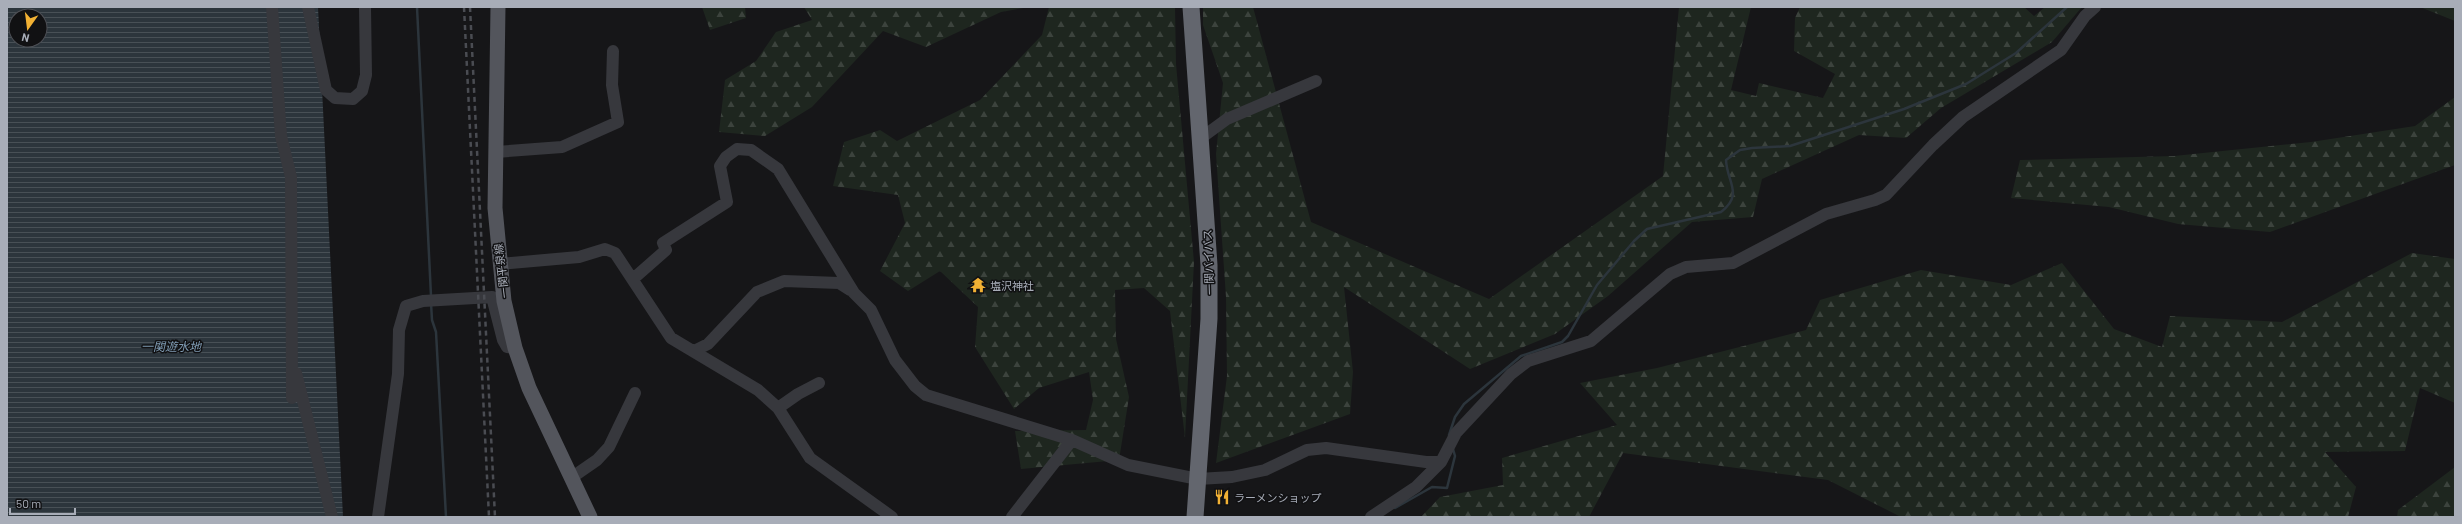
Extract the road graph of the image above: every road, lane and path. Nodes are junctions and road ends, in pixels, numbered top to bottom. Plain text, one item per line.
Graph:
1 (272, 7) edge
2 (308, 7) edge
3 (365, 7) edge
4 (498, 7) edge
5 (1191, 7) edge
6 (2095, 7) edge
7 (613, 51) dead end
8 (1316, 81) dead end
9 (1201, 138) junction
10 (496, 152) junction
11 (499, 264) junction
12 (633, 278) junction
13 (854, 293) junction
14 (515, 348) junction
15 (694, 351) junction
16 (291, 354) junction
17 (819, 383) dead end
18 (635, 393) dead end
19 (292, 398) dead end
20 (778, 408) junction
21 (1072, 440) junction
22 (1441, 462) junction
23 (571, 478) junction
24 (1198, 479) junction
25 (332, 517) edge
26 (378, 517) edge
27 (590, 517) edge
28 (892, 517) edge
29 (1012, 517) edge
30 (1195, 517) edge
31 (1371, 517) edge

1 - 16 street
2 - 3 street
4 - 10 main road, 一関平泉線
5 - 9 highway, 一関バイパス
6 - 22 street
7 - 10 street
8 - 9 street
9 - 24 highway, 一関バイパス
10 - 11 main road, 一関平泉線
11 - 12 street
11 - 14 main road, 一関平泉線
12 - 13 street
12 - 15 street
13 - 15 street
13 - 21 street
14 - 23 main road, 一関平泉線
14 - 26 street
15 - 20 street
16 - 19 street
16 - 25 street
17 - 20 street
18 - 23 street
20 - 28 street
21 - 24 street
21 - 29 street
22 - 24 street
22 - 31 street
23 - 27 main road, 一関平泉線
24 - 30 highway, 一関バイパス

